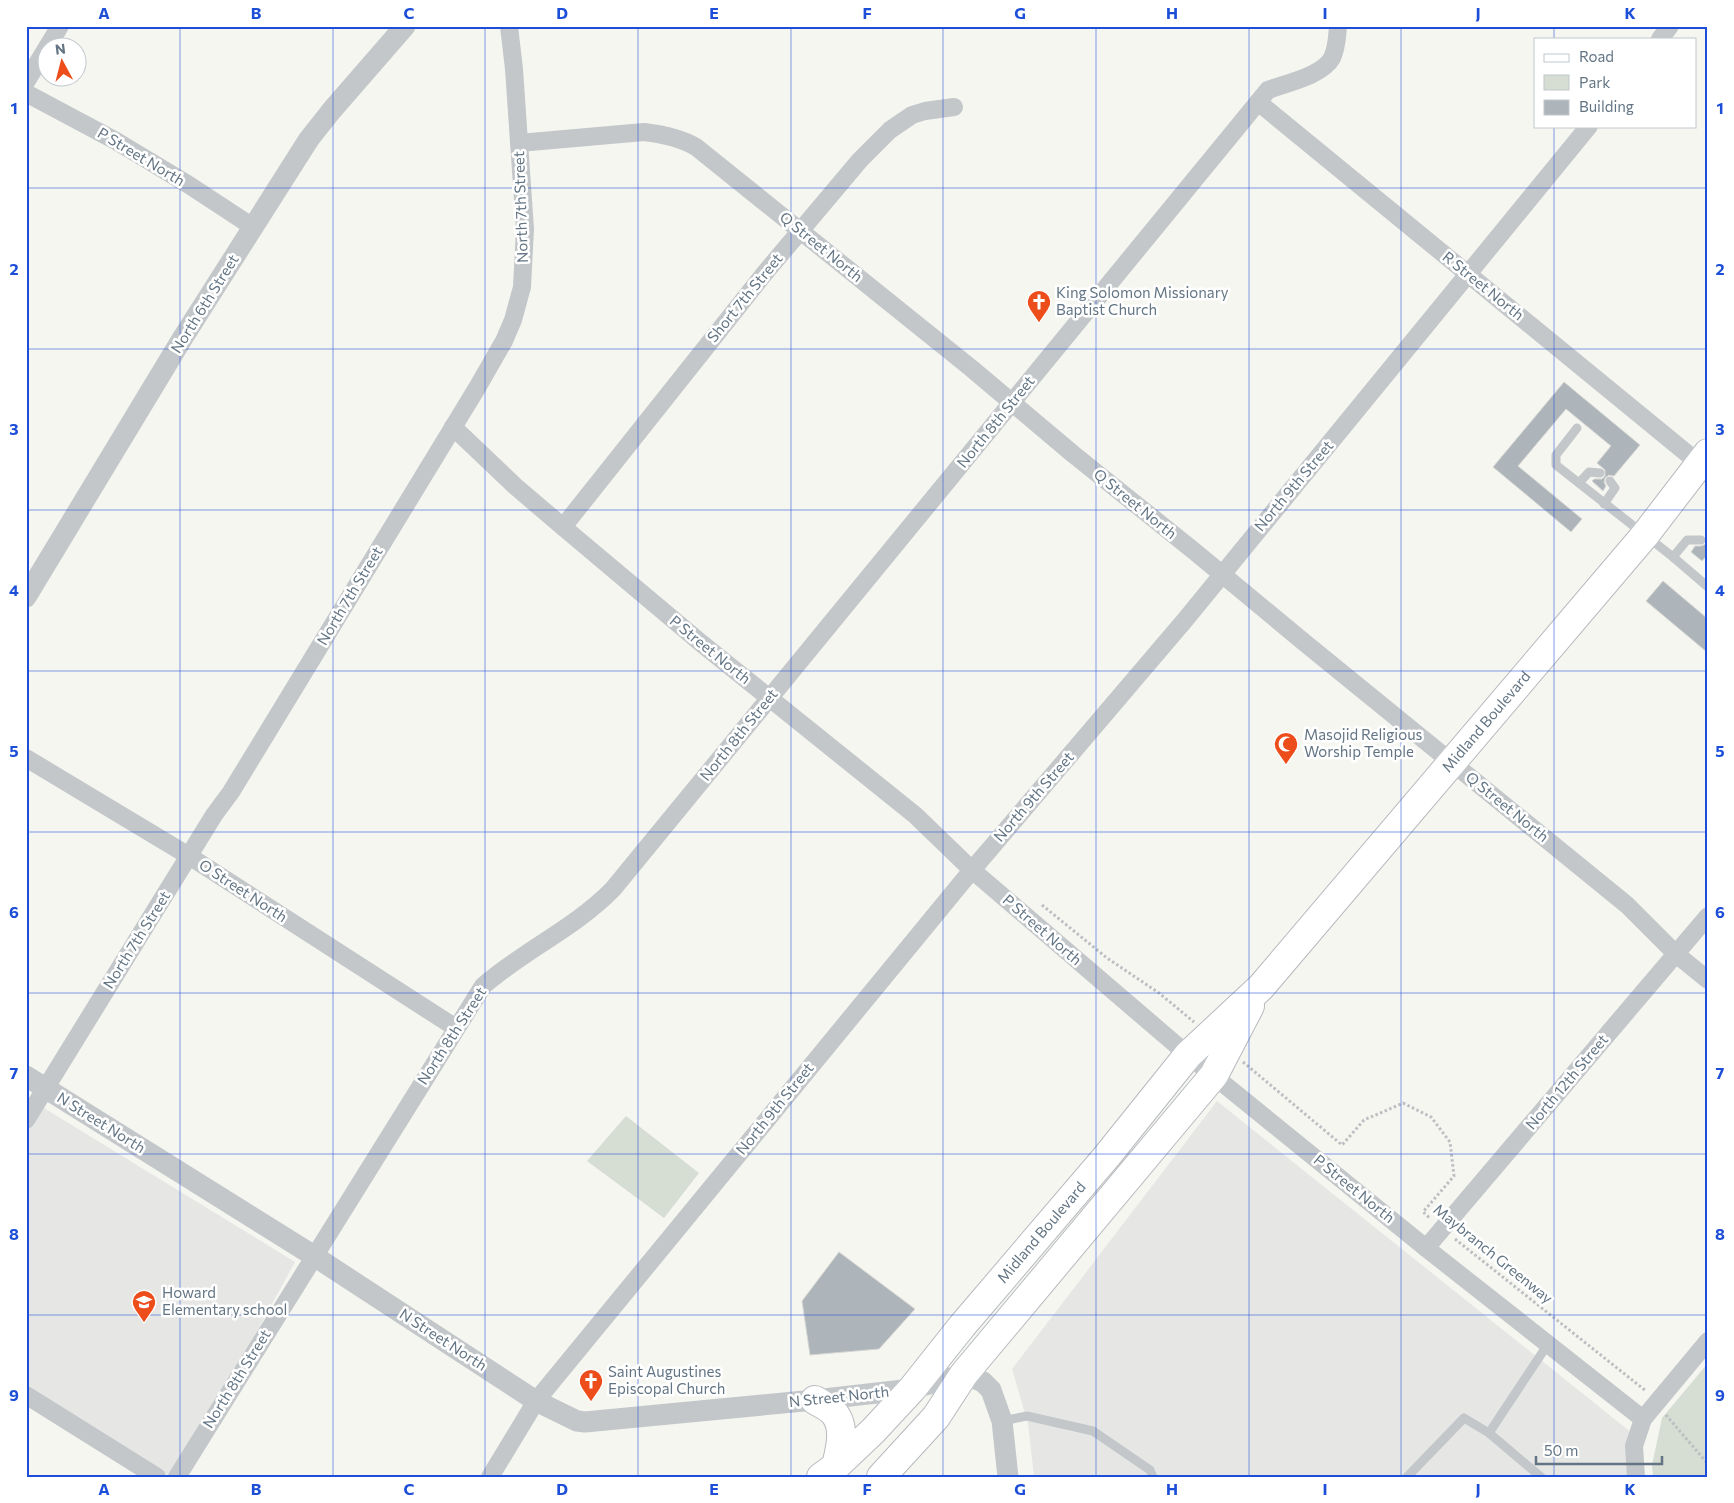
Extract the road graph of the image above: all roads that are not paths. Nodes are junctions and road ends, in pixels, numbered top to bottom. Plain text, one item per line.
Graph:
1 (60, 26) edge
2 (405, 26) edge
3 (509, 26) edge
4 (1338, 26) edge
5 (1670, 26) edge
6 (1661, 38) edge
7 (26, 82) edge
8 (26, 93) edge
9 (1258, 102) junction
10 (954, 107) dead end
11 (1587, 128) edge
12 (519, 143) junction
13 (253, 227) junction
14 (800, 230) junction
15 (1469, 274) junction
16 (1011, 403) junction
17 (453, 427) junction
18 (1577, 428) dead end
19 (1705, 462) edge
20 (1595, 474) dead end
21 (1579, 483) junction
22 (1610, 486) dead end
23 (1604, 504) junction
24 (563, 527) junction
25 (1645, 535) junction
26 (1701, 540) dead end
27 (1673, 557) junction
28 (1222, 573) junction
29 (1706, 582) edge
30 (26, 597) edge
31 (769, 698) junction
32 (26, 758) edge
33 (1452, 763) junction
34 (189, 856) junction
35 (972, 870) junction
36 (1708, 916) edge
37 (1676, 954) junction
38 (1708, 980) edge
39 (1261, 987) junction
40 (456, 1028) junction
41 (1188, 1055) junction
42 (1214, 1075) junction
43 (26, 1076) edge
44 (46, 1088) junction
45 (26, 1120) edge
46 (1426, 1248) junction
47 (314, 1256) junction
48 (1708, 1342) edge
49 (1548, 1344) junction
50 (964, 1374) junction
51 (912, 1389) junction
52 (26, 1395) edge
53 (815, 1400) junction
54 (536, 1401) junction
55 (1643, 1419) junction
56 (1002, 1421) junction
57 (1489, 1433) junction
58 (829, 1471) edge
59 (157, 1477) edge
60 (177, 1477) edge
61 (490, 1477) edge
62 (881, 1477) edge
63 (1008, 1477) edge
64 (1153, 1477) edge
65 (1406, 1477) edge
66 (1541, 1477) edge
67 (1636, 1477) edge

1 - 7 street
2 - 13 street, North 6th Street
3 - 12 street, North 7th Street
4 - 9 street, North 8th Street
5 - 6 street
8 - 13 street, P Street North
9 - 15 street, R Street North
9 - 16 street, North 8th Street
10 - 14 street, Short 7th Street
11 - 15 street, North 9th Street
12 - 14 street, Q Street North
12 - 17 street, North 7th Street
13 - 30 street, North 6th Street
14 - 16 street, Q Street North
14 - 24 street, Short 7th Street
15 - 19 street, R Street North
15 - 28 street, North 9th Street
16 - 28 street, Q Street North
16 - 31 street, North 8th Street
17 - 24 street, P Street North
17 - 34 street, North 7th Street
18 - 21 lane
19 - 25 main road, Midland Boulevard
20 - 21 lane
21 - 23 lane
22 - 23 lane
23 - 25 lane
24 - 31 street, P Street North
25 - 27 lane
25 - 33 main road, Midland Boulevard
26 - 27 lane
27 - 29 lane
28 - 33 street, Q Street North
28 - 35 street, North 9th Street
31 - 35 street, P Street North
31 - 40 street, North 8th Street
32 - 34 street, O Street North
33 - 37 street, Q Street North
33 - 39 main road, Midland Boulevard
34 - 40 street, O Street North
34 - 44 street, North 7th Street
35 - 41 street, P Street North
35 - 54 street, North 9th Street
36 - 37 street, North 12th Street
37 - 38 street, Q Street North
37 - 46 street, North 12th Street
39 - 41 main road, Midland Boulevard
39 - 42 main road, Midland Boulevard
40 - 47 street, North 8th Street
41 - 42 street, P Street North
41 - 51 main road, Midland Boulevard
42 - 46 street, P Street North
42 - 50 main road, Midland Boulevard
43 - 44 street, N Street North
44 - 45 street, North 7th Street
44 - 47 street, N Street North
46 - 49 street, P Street North
47 - 54 street, N Street North
47 - 60 street, North 8th Street
48 - 55 street
49 - 55 street, P Street North
49 - 57 lane
50 - 51 street, N Street North
50 - 56 street
50 - 62 main road, Midland Boulevard
51 - 53 street, N Street North
51 - 58 main road, Midland Boulevard
52 - 59 street
53 - 54 street, N Street North
53 - 58 main road
54 - 61 street, North 9th Street
55 - 67 street
56 - 63 street
56 - 64 lane
57 - 65 lane
57 - 66 lane

